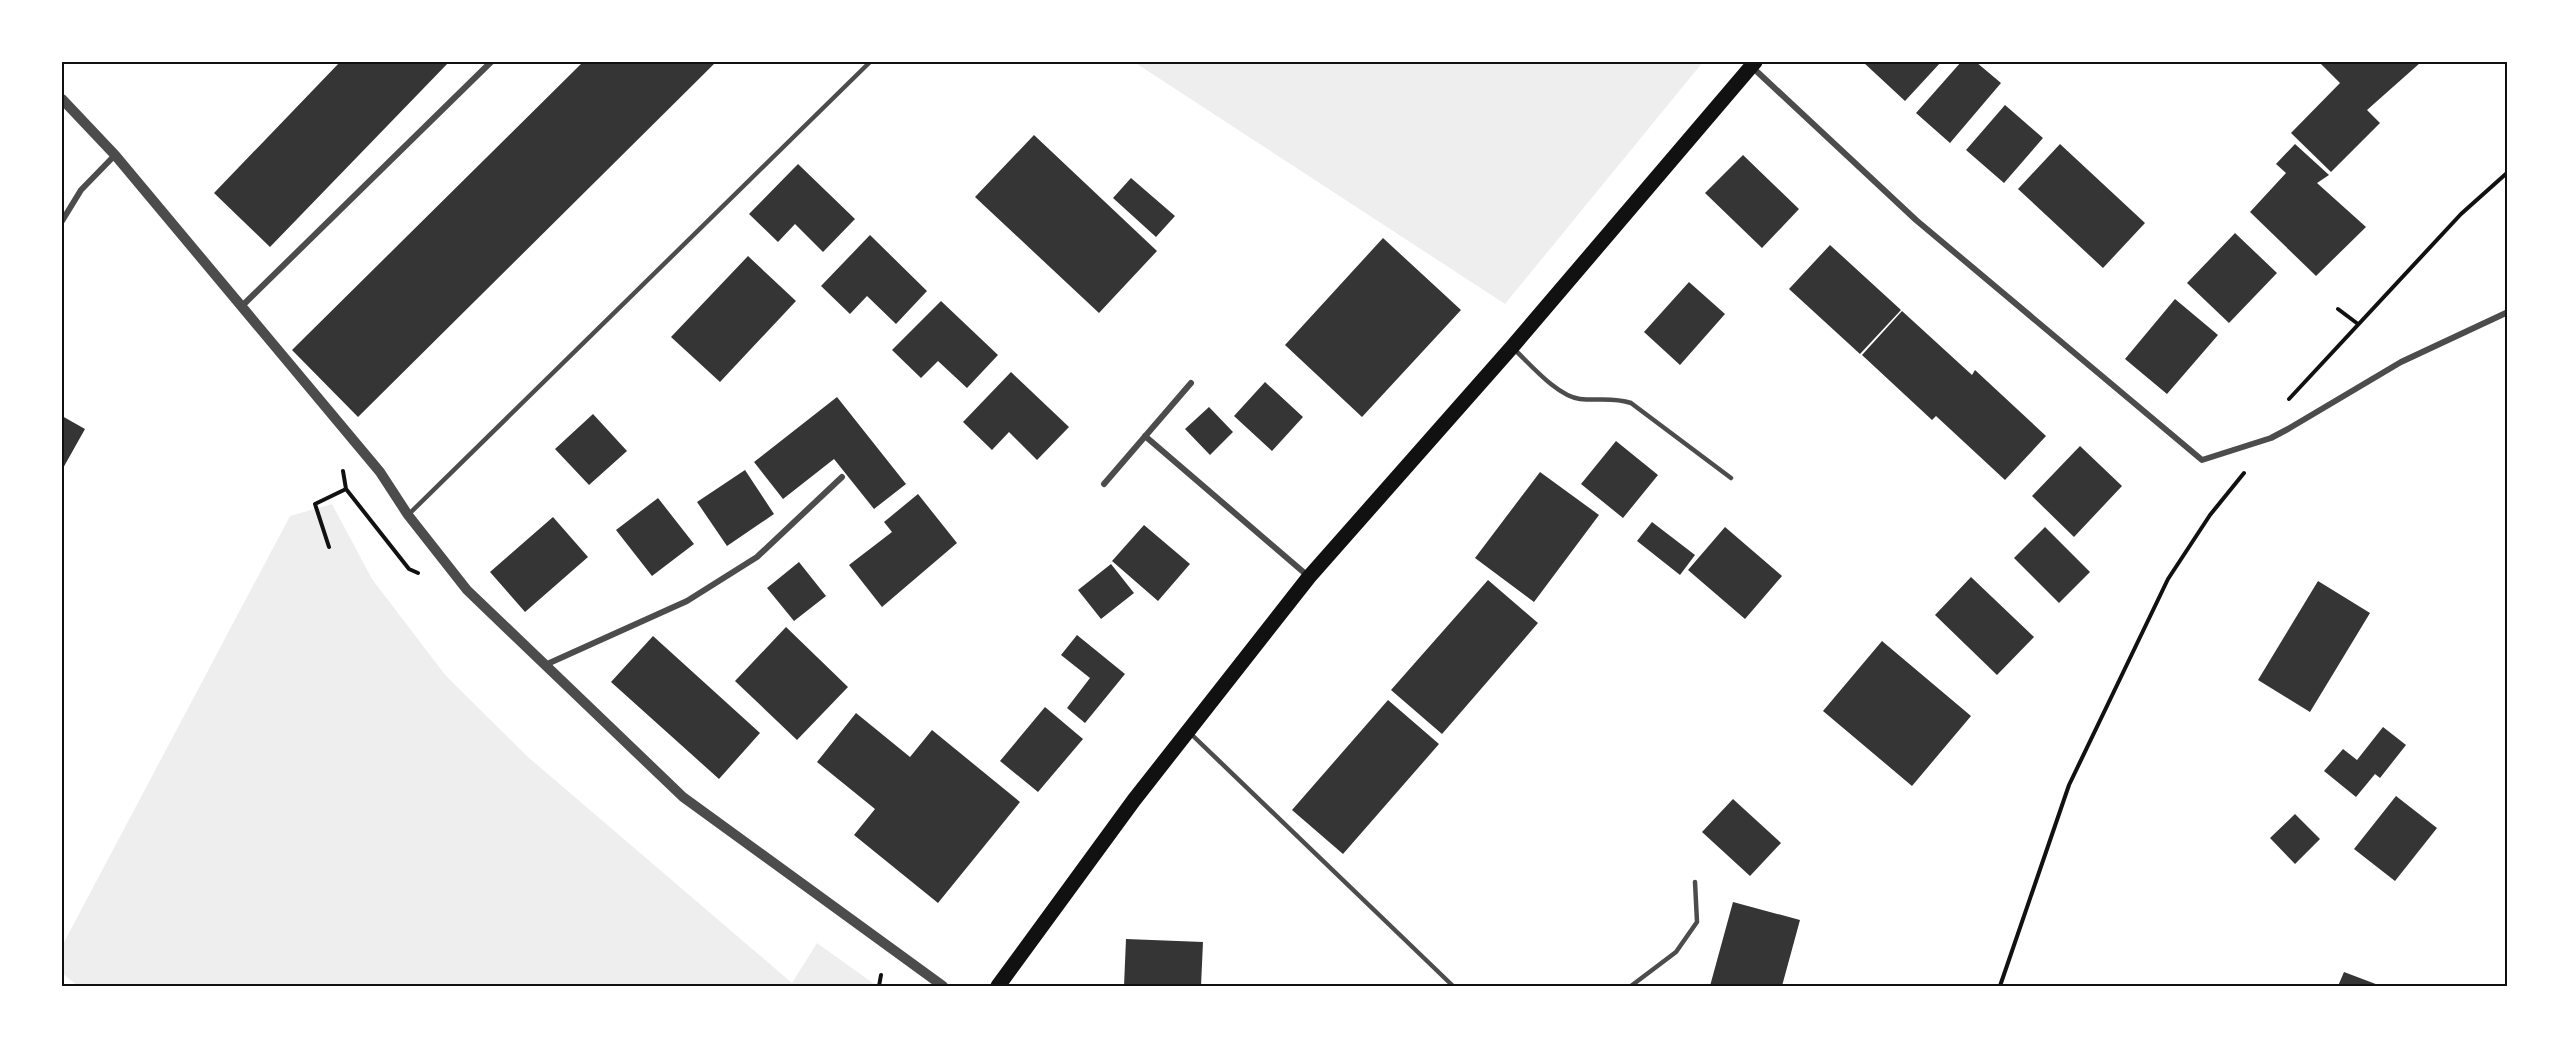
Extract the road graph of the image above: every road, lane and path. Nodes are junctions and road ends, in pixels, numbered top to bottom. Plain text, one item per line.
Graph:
1 (491, 62) edge
2 (870, 62) edge
3 (1753, 64) edge
4 (62, 99) edge
5 (115, 155) junction
6 (2508, 172) edge
7 (62, 221) edge
8 (240, 308) junction
9 (2338, 309) dead end
10 (2508, 312) edge
11 (2358, 324) junction
12 (1512, 347) junction
13 (1191, 383) dead end
14 (1145, 436) junction
15 (2271, 438) junction
16 (842, 477) dead end
17 (1731, 478) dead end
18 (1104, 484) dead end
19 (346, 489) dead end
20 (408, 514) junction
21 (329, 547) dead end
22 (1309, 577) junction
23 (544, 665) junction
24 (1188, 731) junction
25 (1695, 882) dead end
26 (944, 987) edge
27 (998, 987) edge
28 (1453, 987) edge
29 (1631, 987) edge
30 (2000, 987) edge

1 - 8 street
2 - 20 lane
3 - 12 main road
3 - 15 street
4 - 5 street
5 - 7 street
5 - 8 street
6 - 11 path
8 - 20 street
9 - 11 path
10 - 15 street
11 - 15 path
12 - 17 lane
12 - 22 main road
13 - 14 street
14 - 18 street
14 - 22 street
15 - 30 path
16 - 23 street
19 - 21 path
20 - 23 street
22 - 24 main road
23 - 26 street
24 - 27 main road
24 - 28 lane
25 - 29 lane

